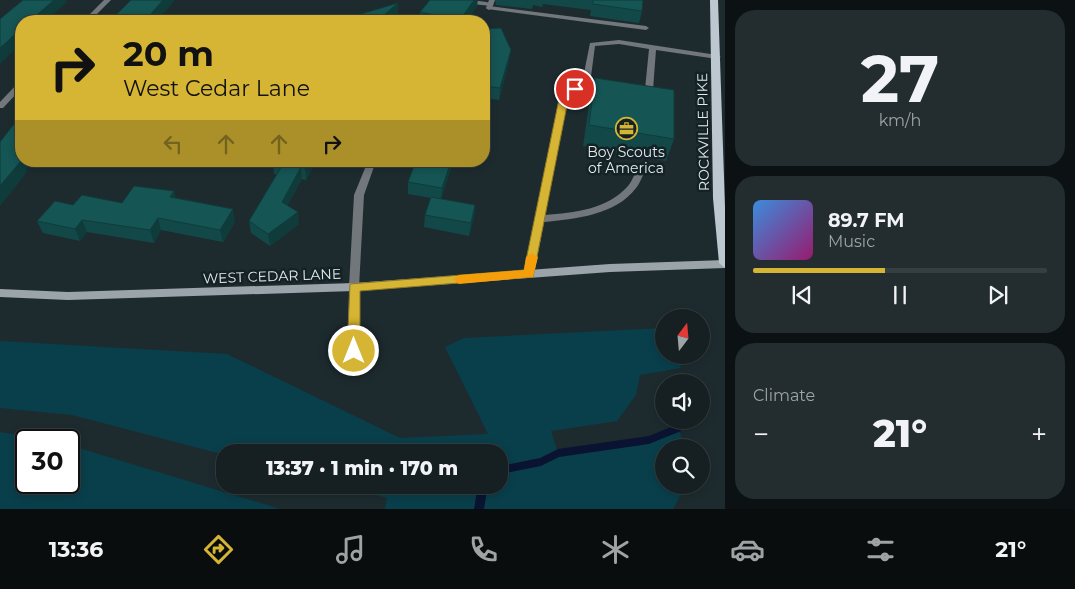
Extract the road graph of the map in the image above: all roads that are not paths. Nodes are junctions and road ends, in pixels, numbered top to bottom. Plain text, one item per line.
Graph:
1 (108, 0) edge
2 (454, 0) edge
3 (714, 0) edge
4 (490, 4) edge
5 (92, 15) edge
6 (646, 28) dead end
7 (653, 48) junction
8 (717, 58) junction
9 (586, 84) junction
10 (595, 86) edge
11 (15, 91) edge
12 (632, 93) edge
13 (0, 106) edge
14 (370, 167) edge
15 (642, 167) dead end
16 (540, 219) junction
17 (725, 264) edge
18 (529, 274) junction
19 (354, 287) junction
20 (0, 293) edge
21 (354, 351) dead end

1 - 5 street
2 - 4 street
3 - 8 main road, ROCKVILLE PIKE
4 - 6 street
7 - 8 street
7 - 9 street
7 - 12 street
8 - 17 main road, ROCKVILLE PIKE
9 - 10 street
9 - 16 street
11 - 13 street
14 - 19 street
15 - 16 street
16 - 18 street
17 - 18 main road, WEST CEDAR LANE
18 - 19 main road, WEST CEDAR LANE
19 - 20 main road, WEST CEDAR LANE
19 - 21 street

